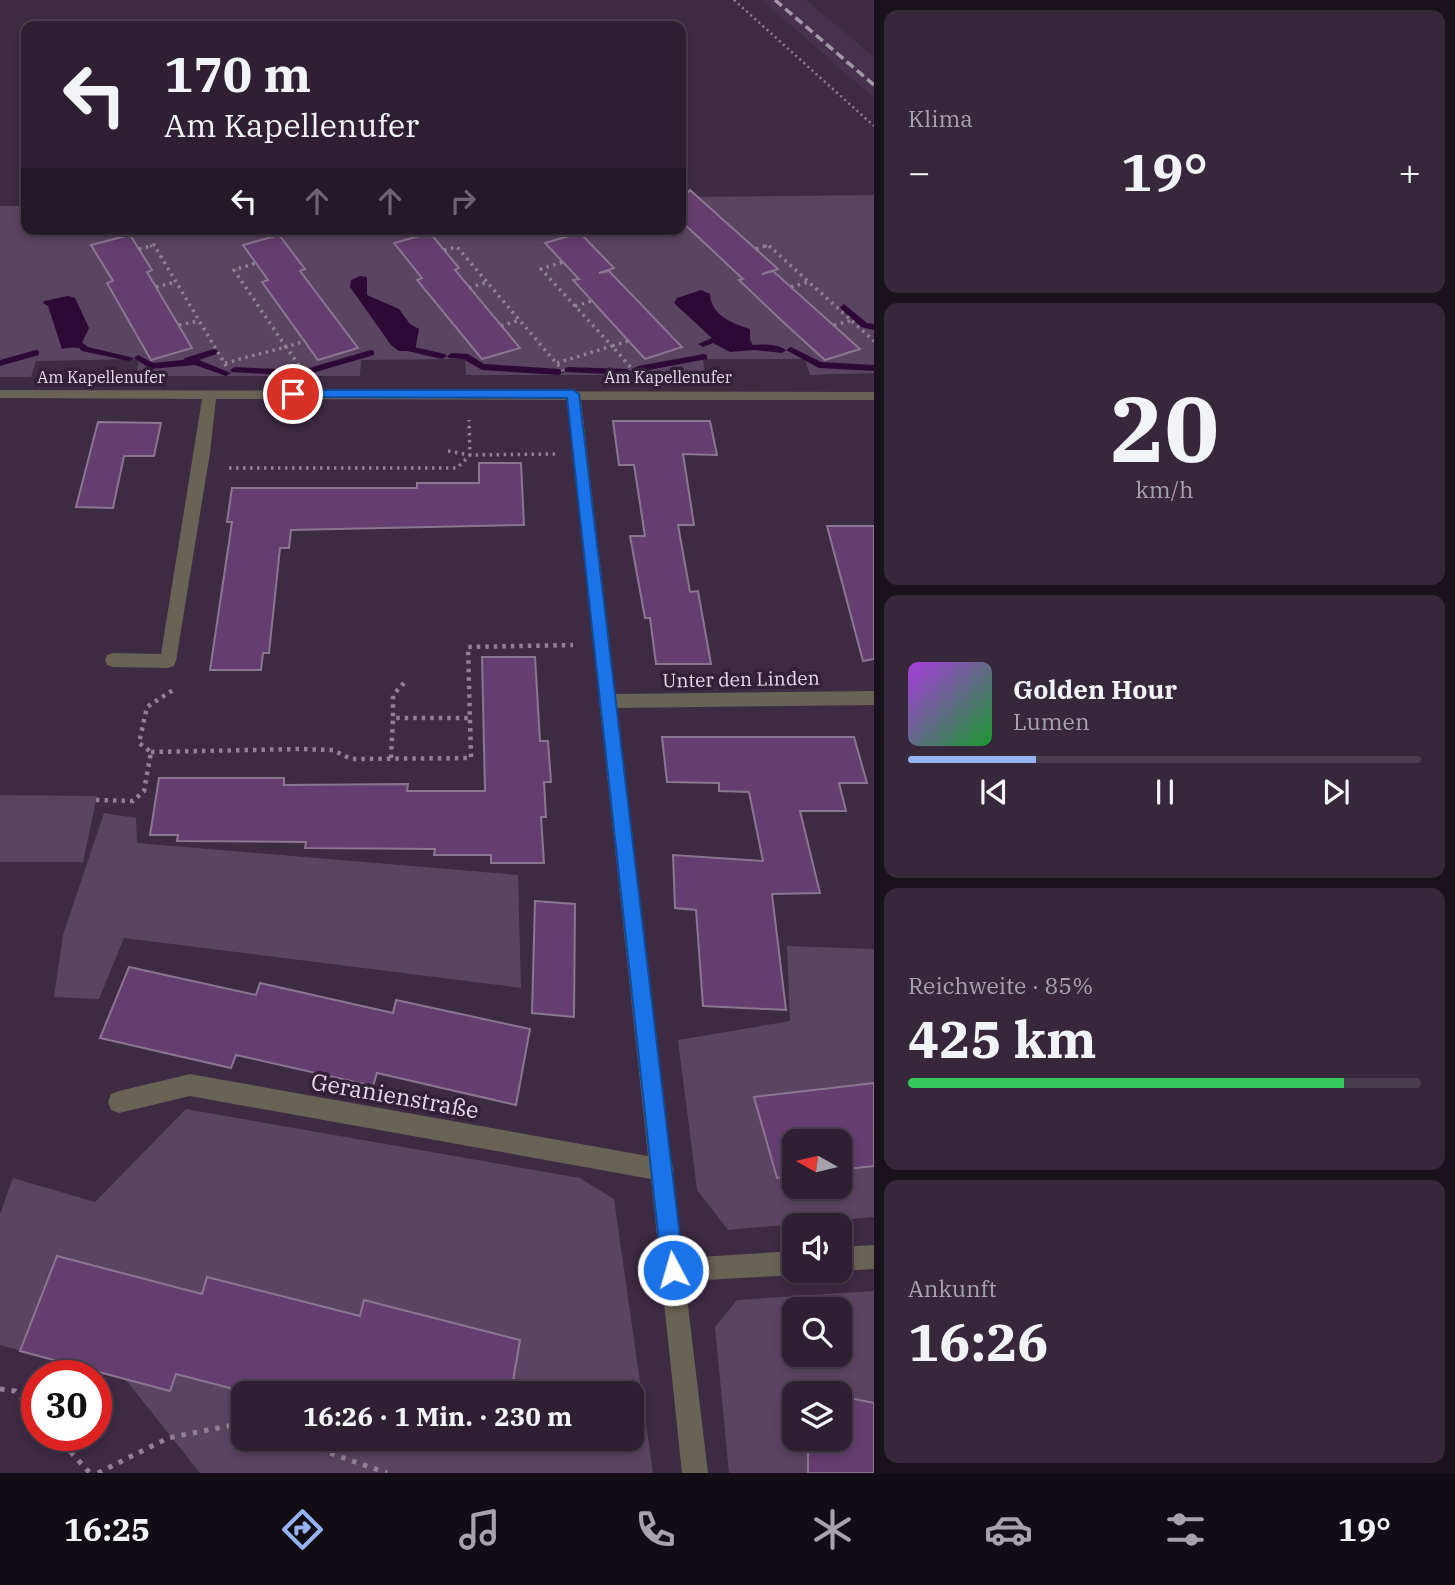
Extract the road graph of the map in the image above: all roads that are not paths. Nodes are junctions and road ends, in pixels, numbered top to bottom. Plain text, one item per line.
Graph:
1 (0, 394) edge
2 (210, 394) junction
3 (577, 394) junction
4 (874, 396) edge
5 (113, 660) dead end
6 (874, 698) edge
7 (609, 701) junction
8 (119, 1102) dead end
9 (663, 1171) junction
10 (874, 1257) edge
11 (852, 1258) edge
12 (782, 1264) edge
13 (673, 1270) junction
14 (695, 1473) edge

1 - 2 street, Am Kapellenufer
2 - 3 street, Am Kapellenufer
2 - 5 street
3 - 4 street, Am Kapellenufer
3 - 7 street
6 - 7 street, Unter den Linden
7 - 9 street
8 - 9 street, Geranienstraße
9 - 13 street
10 - 11 street
12 - 13 street
13 - 14 street

